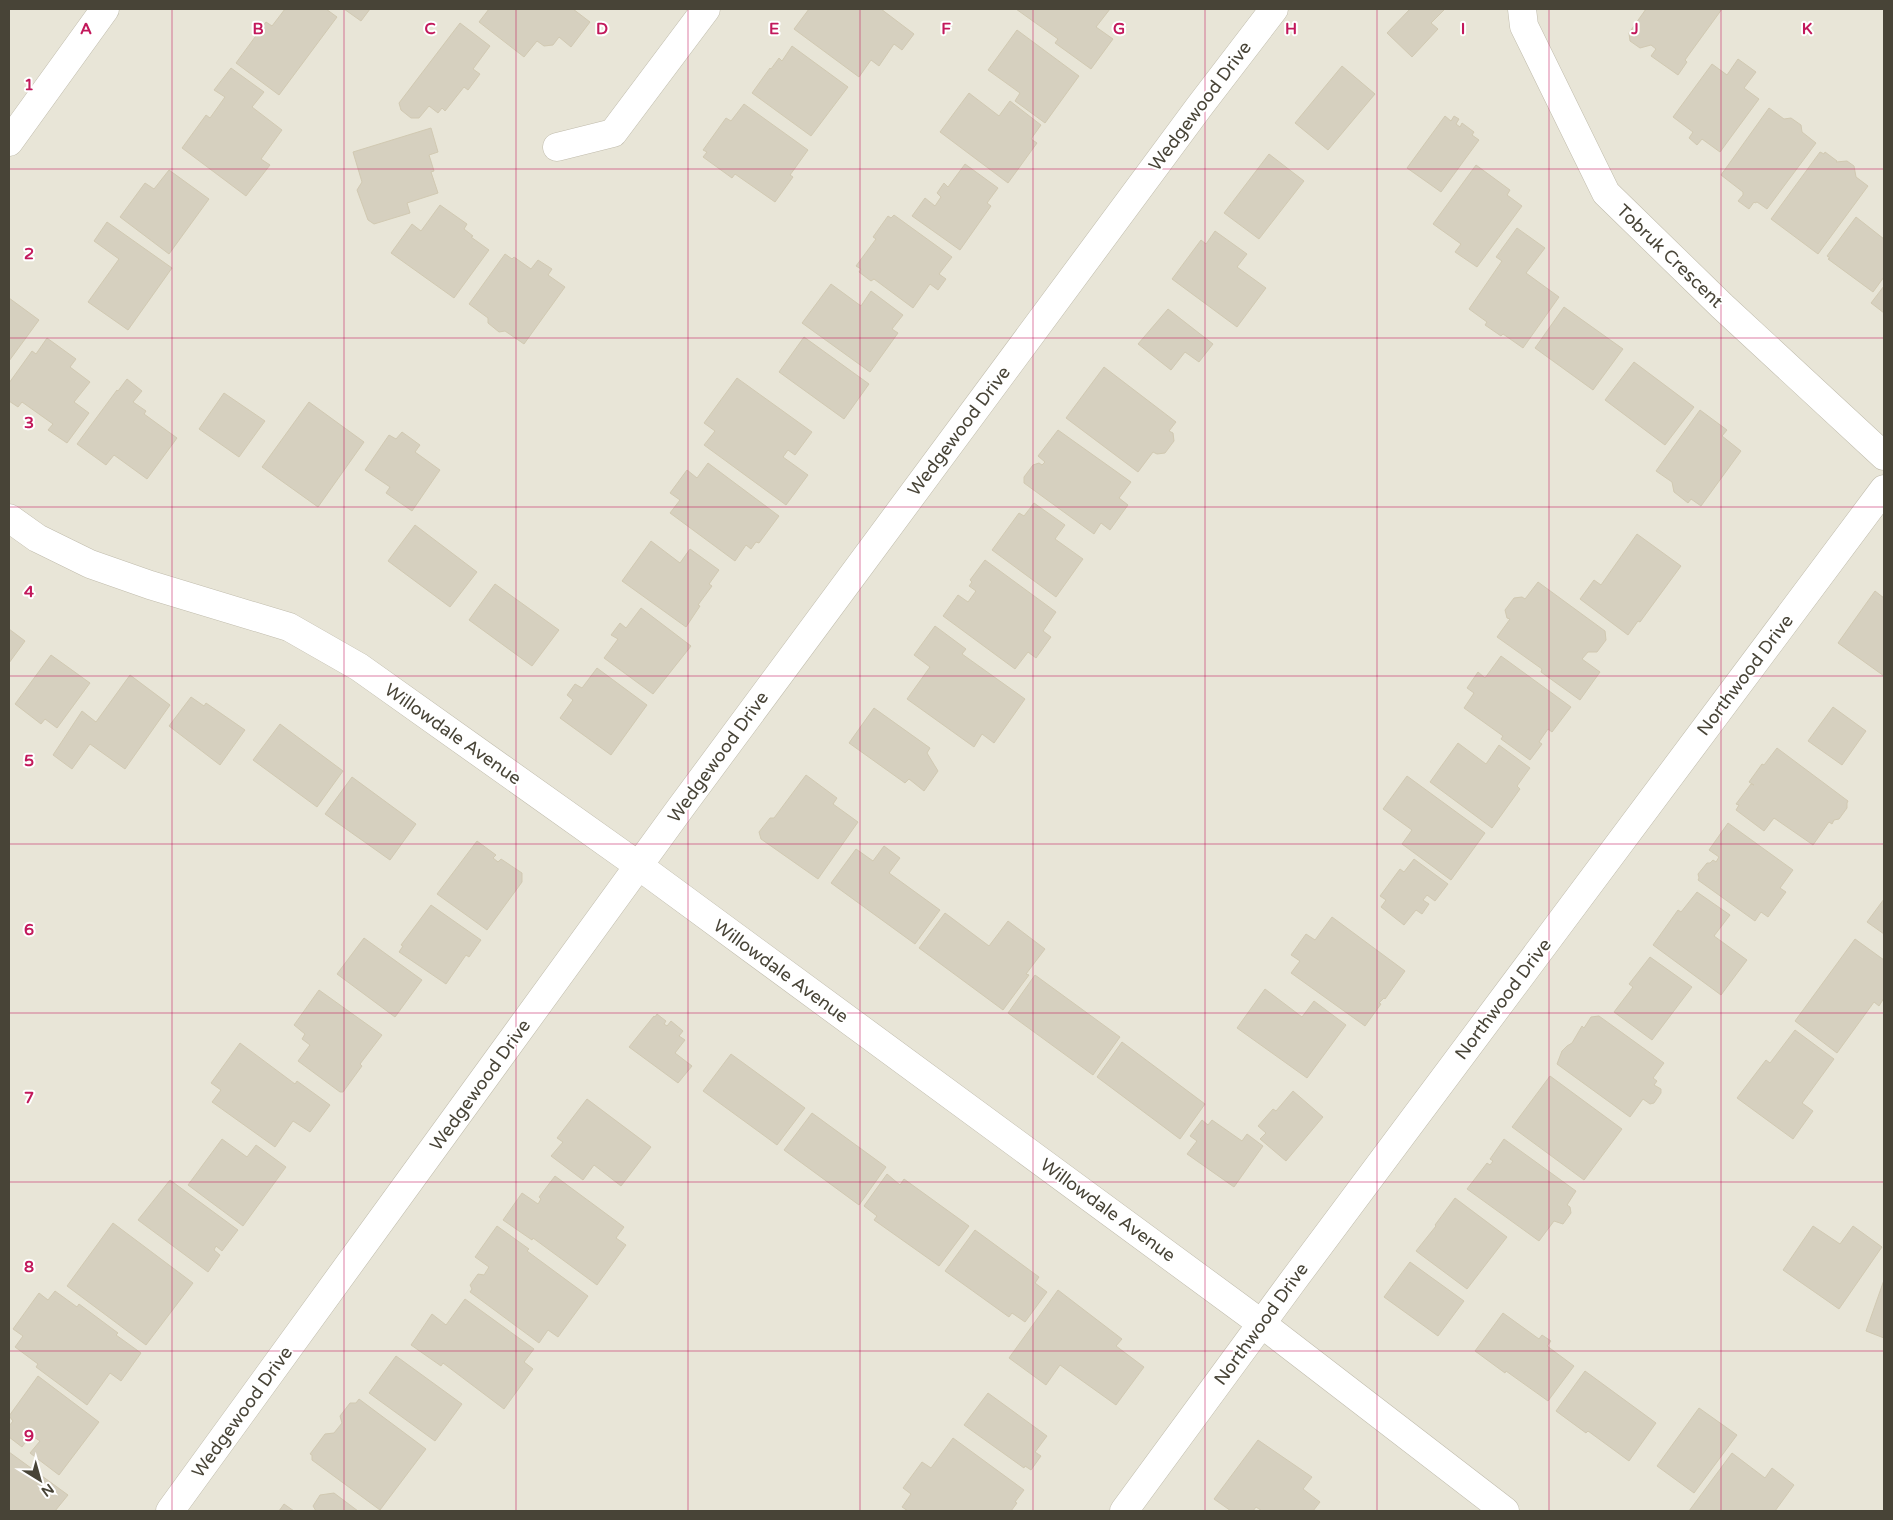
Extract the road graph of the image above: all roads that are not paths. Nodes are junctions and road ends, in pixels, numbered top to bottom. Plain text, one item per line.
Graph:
1 (105, 9) edge
2 (706, 9) edge
3 (1274, 9) edge
4 (1522, 9) edge
5 (9, 142) edge
6 (557, 147) dead end
7 (1884, 456) edge
8 (1884, 489) edge
9 (9, 518) edge
10 (639, 866) junction
11 (1262, 1324) junction
12 (170, 1511) edge
13 (1124, 1511) edge
14 (1505, 1511) edge

1 - 5 street
2 - 6 street
3 - 10 street, Wedgewood Drive
4 - 7 street, Tobruk Crescent
8 - 11 street, Northwood Drive
9 - 10 street, Willowdale Avenue
10 - 11 street, Willowdale Avenue
10 - 12 street, Wedgewood Drive
11 - 13 street, Northwood Drive
11 - 14 street, Willowdale Avenue

